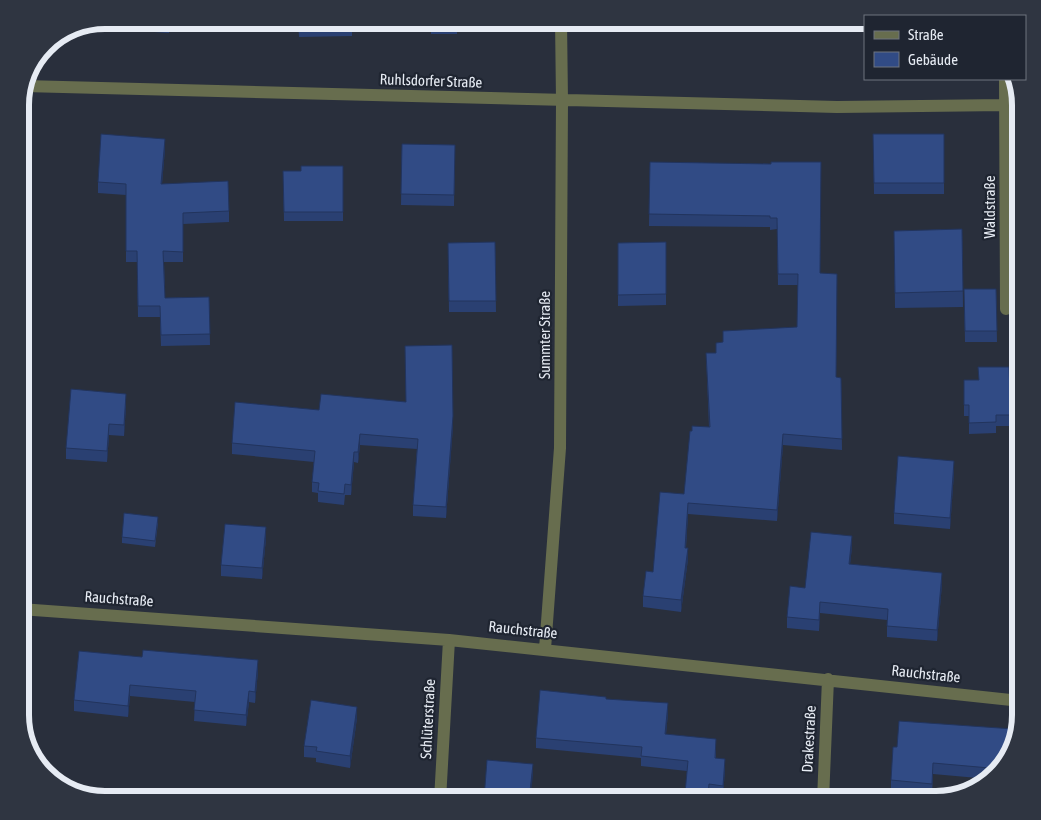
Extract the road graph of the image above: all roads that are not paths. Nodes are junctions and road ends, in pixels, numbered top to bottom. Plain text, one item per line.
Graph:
1 (561, 29) edge
2 (1005, 80) edge
3 (31, 86) edge
4 (562, 101) junction
5 (1005, 105) junction
6 (1006, 309) dead end
7 (29, 610) edge
8 (449, 640) junction
9 (545, 649) junction
10 (828, 679) junction
11 (1012, 700) edge
12 (441, 791) edge
13 (823, 791) edge

1 - 4 street, Summter Straße
2 - 5 street, Waldstraße
3 - 4 street, Ruhlsdorfer Straße
4 - 5 street, Ruhlsdorfer Straße
4 - 9 street, Summter Straße
5 - 6 street, Waldstraße
7 - 8 street, Rauchstraße
8 - 9 street, Rauchstraße
8 - 12 street, Schlüterstraße
9 - 10 street, Rauchstraße
10 - 11 street, Rauchstraße
10 - 13 street, Drakestraße

